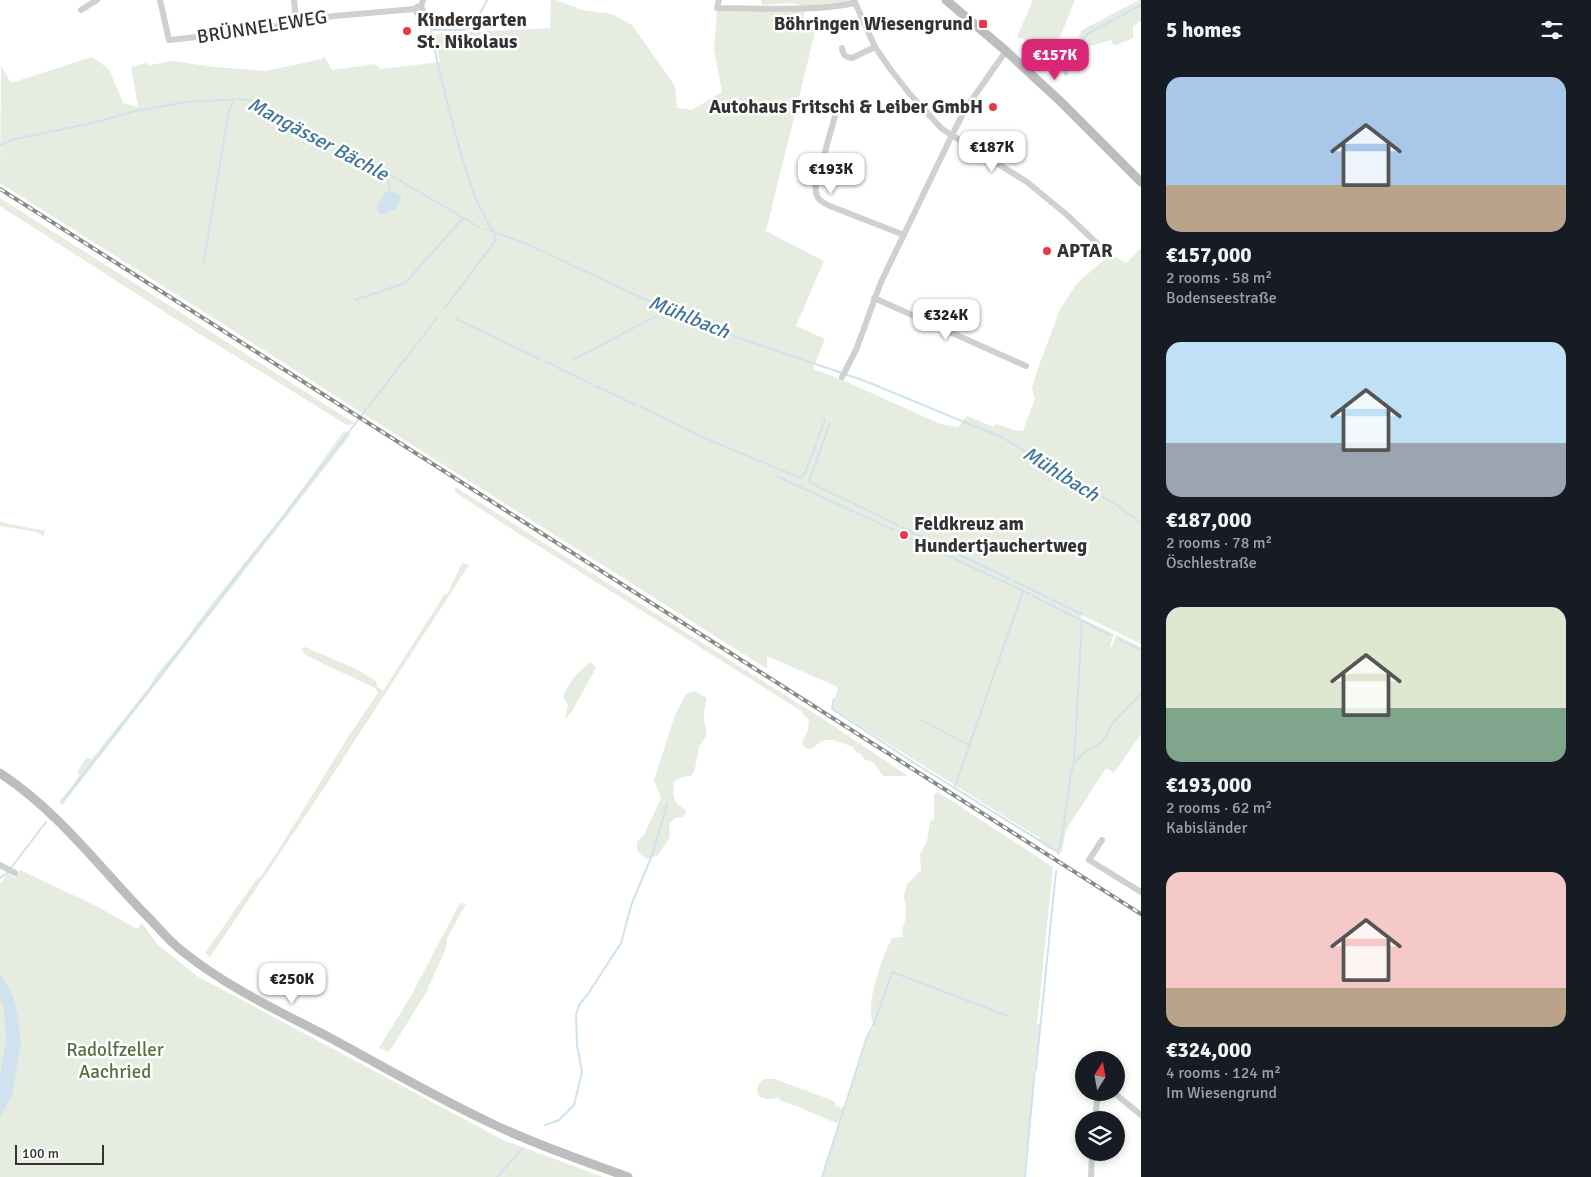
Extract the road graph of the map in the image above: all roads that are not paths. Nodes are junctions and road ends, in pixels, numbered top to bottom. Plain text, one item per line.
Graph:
1 (98, 0) edge
2 (160, 0) edge
3 (294, 0) edge
4 (719, 0) edge
5 (946, 0) edge
6 (855, 1) edge
7 (420, 5) edge
8 (81, 10) dead end
9 (296, 23) junction
10 (875, 47) junction
11 (842, 48) dead end
12 (1006, 51) junction
13 (835, 116) dead end
14 (952, 135) junction
15 (1141, 182) edge
16 (904, 235) junction
17 (1105, 251) dead end
18 (874, 298) junction
19 (1026, 366) dead end
20 (843, 375) dead end
21 (0, 773) edge
22 (1102, 840) dead end
23 (3, 867) edge
24 (14, 873) dead end
25 (1141, 892) edge
26 (1124, 1101) edge
27 (1141, 1115) edge
28 (1091, 1161) edge
29 (628, 1177) edge
30 (1090, 1177) edge

1 - 8 street
2 - 9 street, BRÜNNELEWEG
3 - 9 street
4 - 6 street
5 - 12 main road
6 - 10 street
7 - 9 street, BRÜNNELEWEG
10 - 11 street
10 - 14 street
12 - 14 street
12 - 15 main road
13 - 16 street
14 - 16 street
14 - 17 street
16 - 18 street
18 - 19 street
18 - 20 street
21 - 29 main road
22 - 25 street
23 - 24 street
26 - 27 street
28 - 30 street

